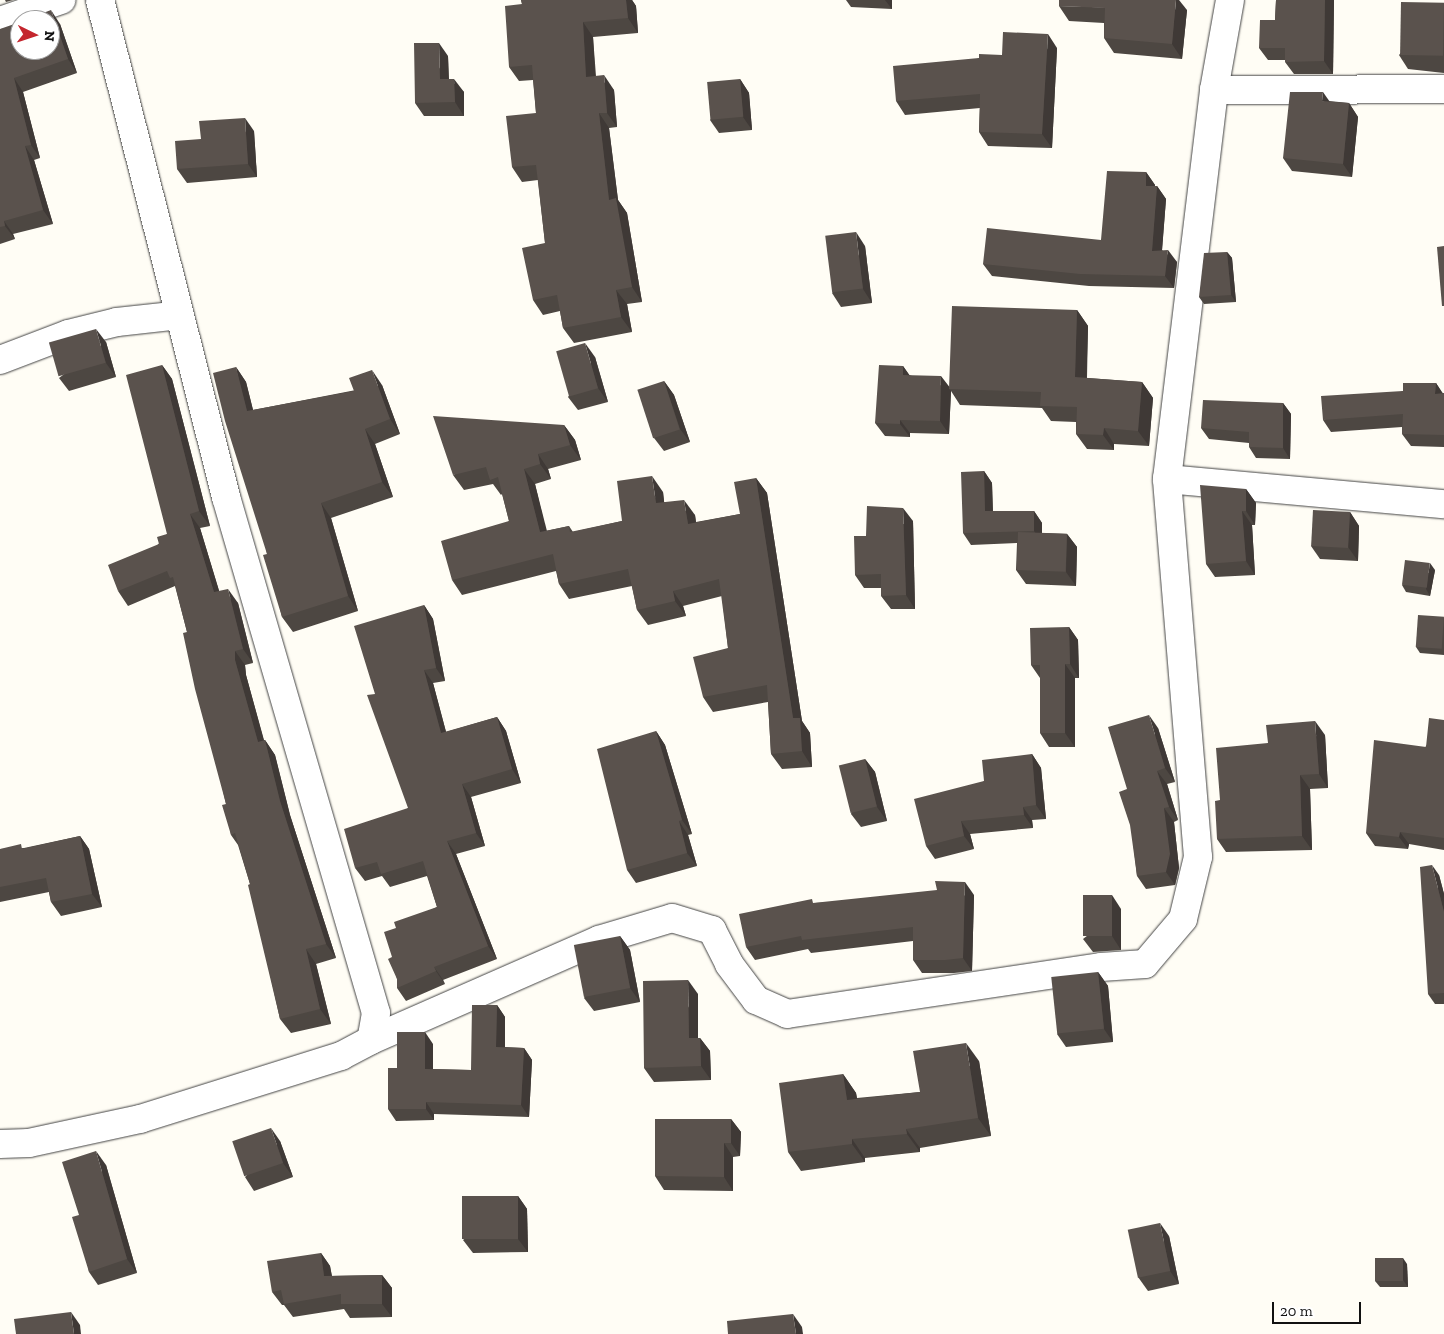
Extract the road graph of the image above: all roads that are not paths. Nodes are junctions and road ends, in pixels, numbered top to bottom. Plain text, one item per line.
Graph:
1 (61, 0) edge
2 (100, 0) edge
3 (1230, 0) edge
4 (0, 21) edge
5 (1444, 89) edge
6 (1214, 90) junction
7 (180, 315) junction
8 (0, 360) edge
9 (1167, 479) junction
10 (1444, 504) edge
11 (371, 1040) junction
12 (0, 1144) edge

1 - 4 street
2 - 7 street
3 - 6 street
5 - 6 street
6 - 9 street
7 - 8 street
7 - 11 street
9 - 10 street
9 - 11 street
11 - 12 street

